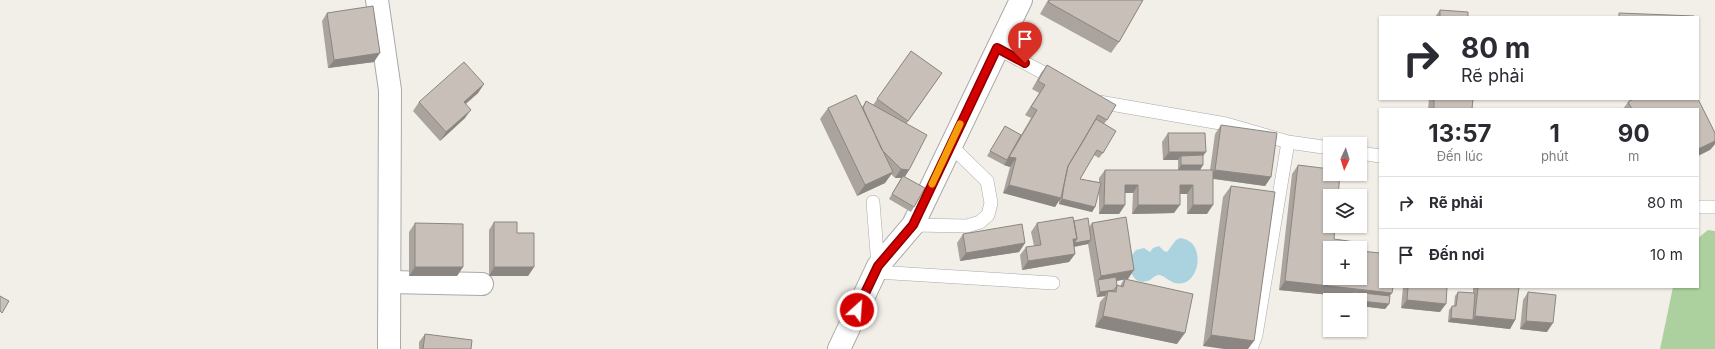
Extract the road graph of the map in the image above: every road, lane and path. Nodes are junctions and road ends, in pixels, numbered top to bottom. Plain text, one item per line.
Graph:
1 (377, 0) edge
2 (1021, 0) edge
3 (997, 48) junction
4 (1067, 86) edge
5 (1088, 97) edge
6 (1288, 142) junction
7 (950, 145) junction
8 (1323, 147) edge
9 (1367, 154) edge
10 (1379, 156) edge
11 (873, 202) dead end
12 (1699, 207) edge
13 (1715, 207) edge
14 (913, 225) junction
15 (877, 269) junction
16 (390, 282) junction
17 (1053, 283) dead end
18 (482, 284) dead end
19 (389, 349) edge
20 (839, 349) edge
21 (1251, 349) edge

1 - 16 street
2 - 3 street
3 - 4 lane
3 - 7 street
5 - 6 lane
6 - 8 lane
6 - 21 lane
7 - 14 street
7 - 14 lane
9 - 10 lane
11 - 15 lane
12 - 13 lane
14 - 15 street
15 - 17 lane
15 - 20 street
16 - 18 street
16 - 19 street

